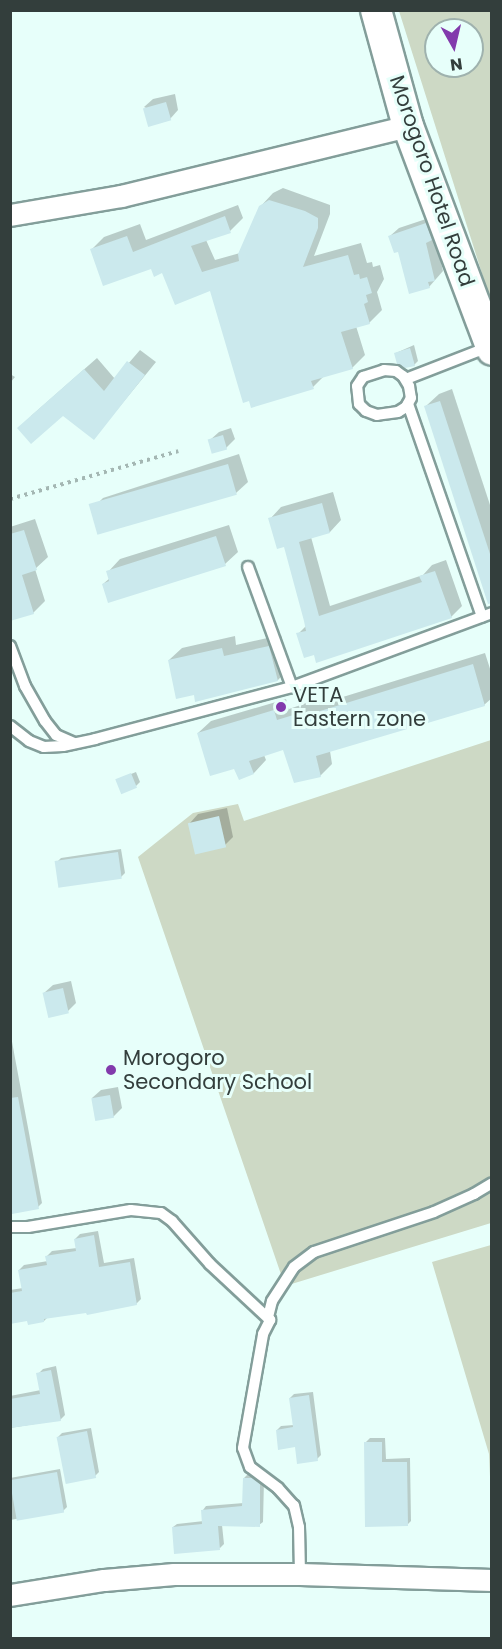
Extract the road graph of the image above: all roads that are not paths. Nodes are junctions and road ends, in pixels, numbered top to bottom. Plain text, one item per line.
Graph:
1 (376, 10) edge
2 (408, 126) junction
3 (10, 215) edge
4 (491, 348) edge
5 (406, 379) junction
6 (408, 404) junction
7 (248, 567) dead end
8 (487, 615) edge
9 (10, 646) edge
10 (292, 687) junction
11 (10, 726) edge
12 (95, 739) junction
13 (492, 1183) edge
14 (10, 1227) edge
15 (270, 1320) junction
16 (300, 1574) junction
17 (492, 1580) edge
18 (10, 1595) edge

1 - 2 street, Morogoro Hotel Road
2 - 3 street
2 - 4 street, Morogoro Hotel Road
4 - 5 lane
5 - 6 lane
5 - 6 lane
6 - 8 lane
7 - 10 lane
8 - 10 lane
9 - 12 lane
10 - 12 lane
11 - 12 lane
13 - 15 lane
14 - 15 lane
15 - 16 lane
16 - 17 street
16 - 18 street

